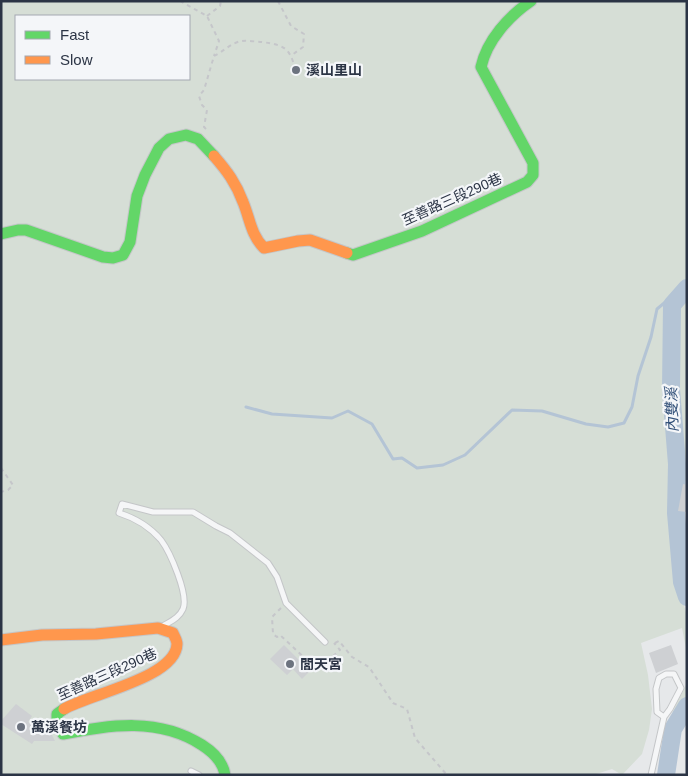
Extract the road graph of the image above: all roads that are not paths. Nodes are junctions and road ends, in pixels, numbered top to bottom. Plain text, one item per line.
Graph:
1 (530, 1) edge
2 (1, 234) edge
3 (158, 628) junction
4 (1, 640) edge
5 (326, 642) road end
6 (664, 717) junction
7 (191, 771) dead end
8 (199, 775) edge
9 (225, 775) edge
10 (651, 775) edge

1 - 2 street, 至善路三段290巷
3 - 4 street, 至善路三段290巷
3 - 5 lane
3 - 9 street, 至善路三段290巷
6 - 6 lane
6 - 10 lane
7 - 8 lane

